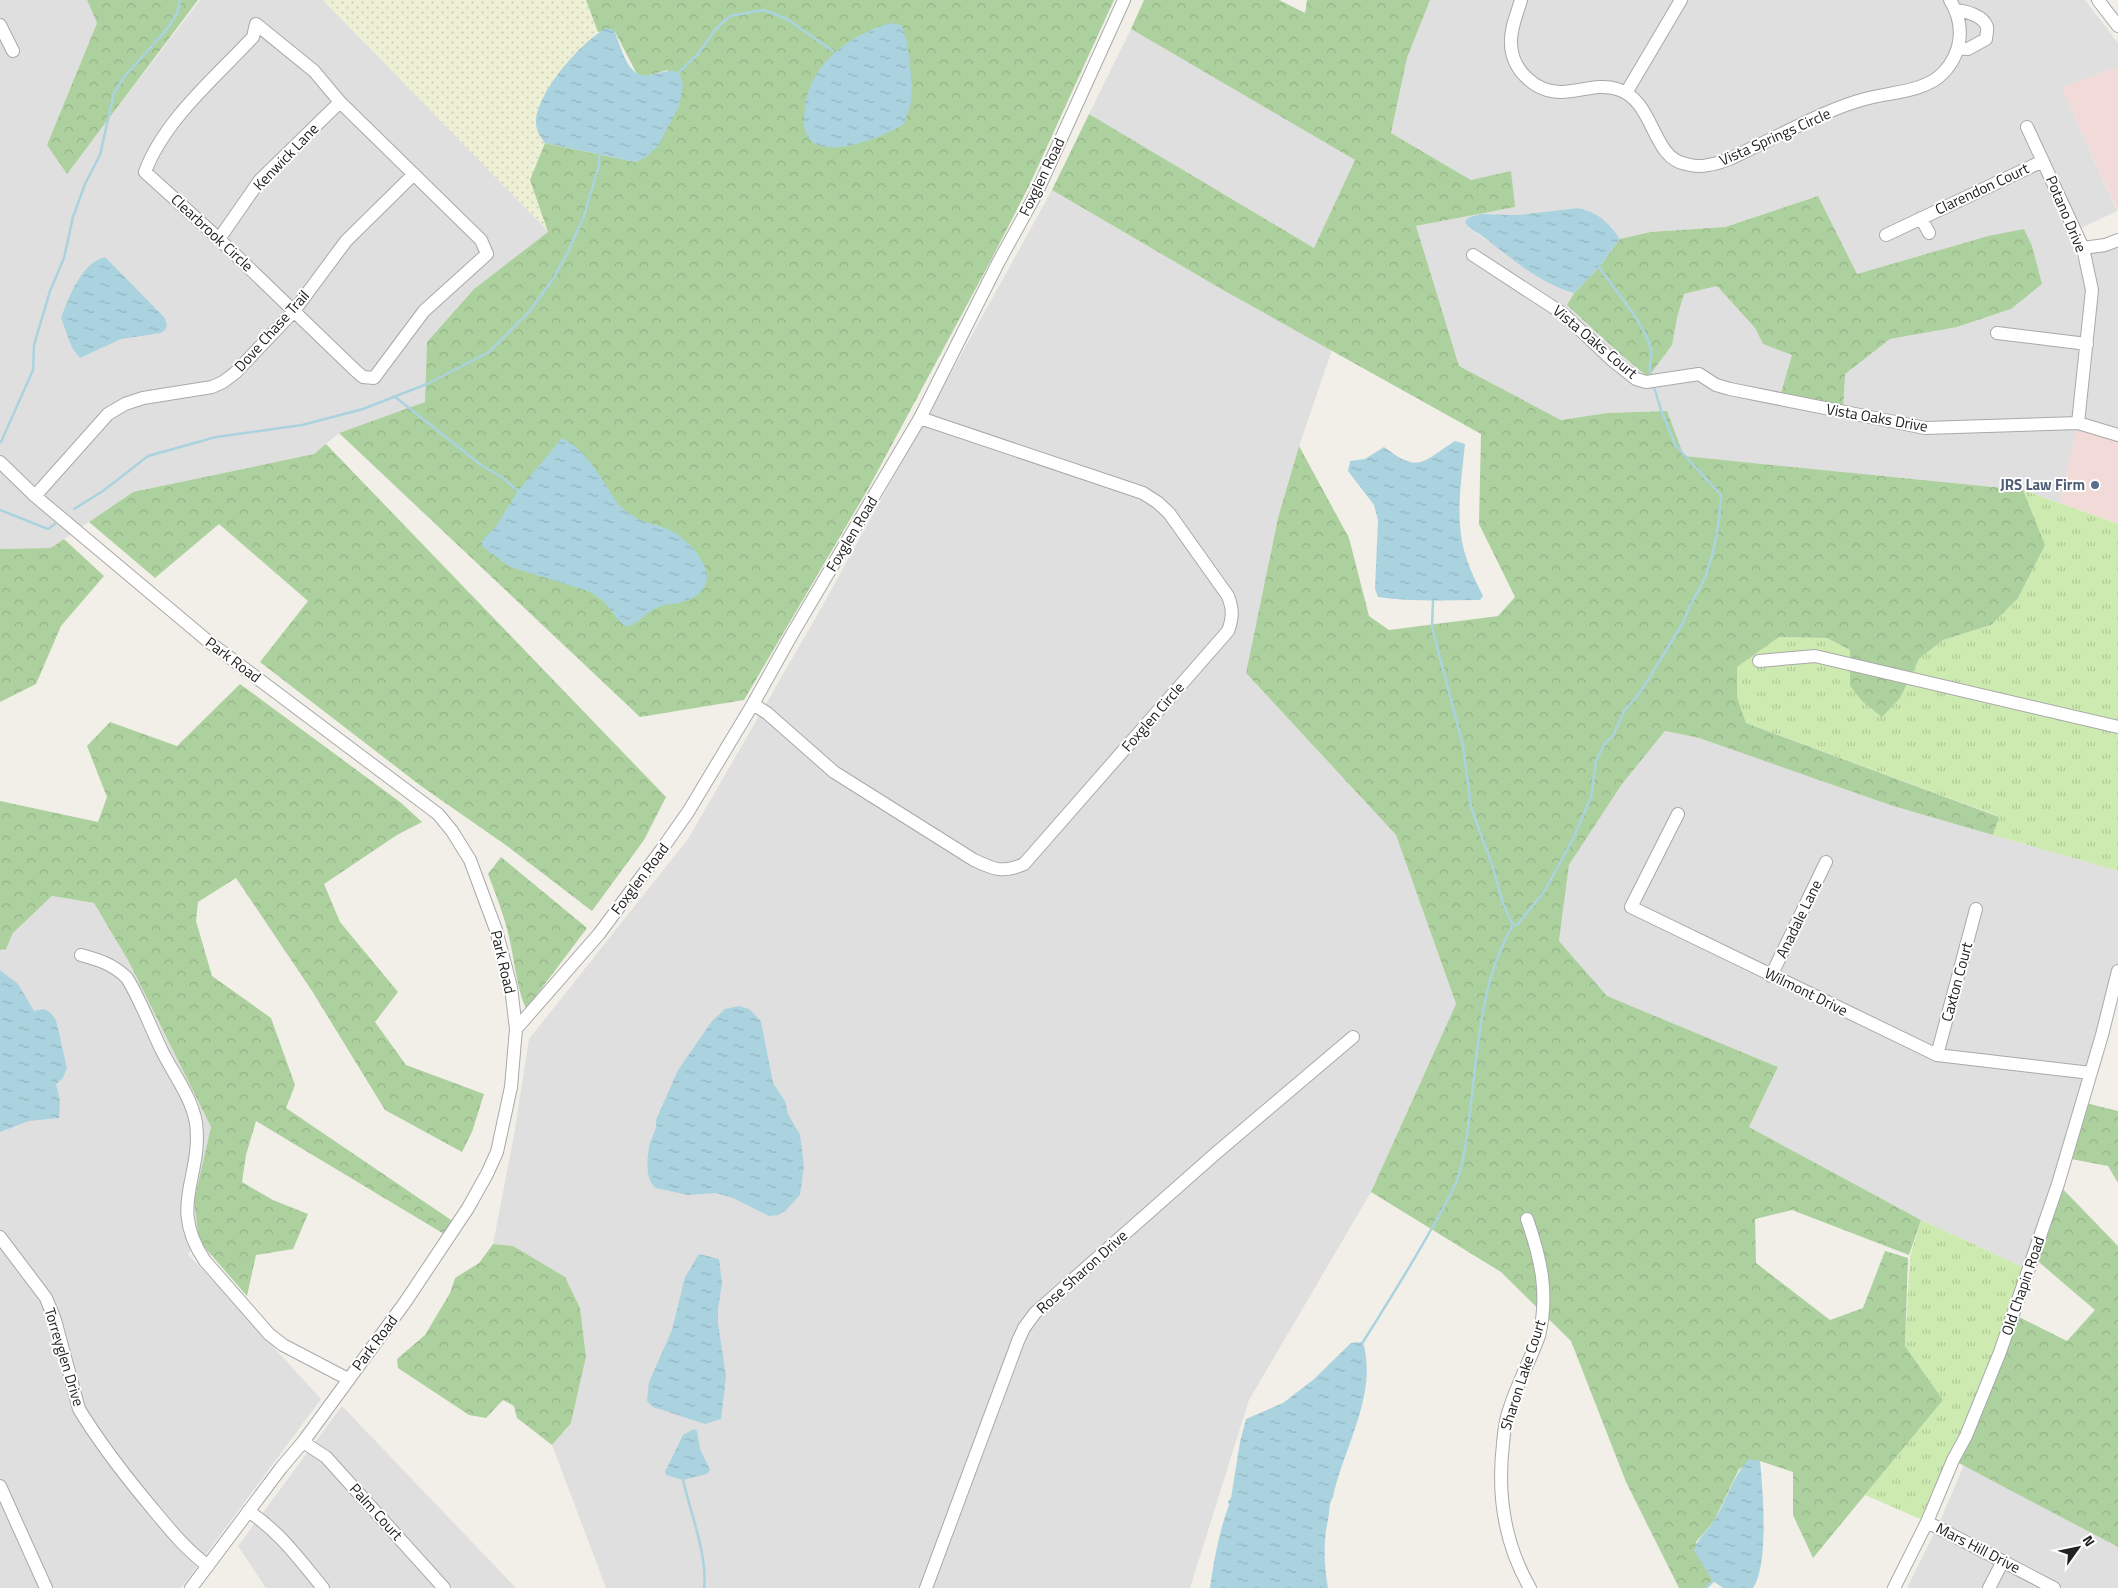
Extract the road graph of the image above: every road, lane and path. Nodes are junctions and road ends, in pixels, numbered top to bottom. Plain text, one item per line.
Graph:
1 (1124, 0) edge
2 (1521, 0) edge
3 (1681, 0) edge
4 (2098, 0) edge
5 (1953, 5) edge
6 (0, 25) edge
7 (2118, 26) edge
8 (1958, 48) junction
9 (13, 50) dead end
10 (1626, 93) junction
11 (340, 102) junction
12 (2027, 127) dead end
13 (2043, 161) junction
14 (414, 174) junction
15 (1921, 218) junction
16 (1929, 233) dead end
17 (1886, 234) dead end
18 (219, 239) junction
19 (2118, 240) edge
20 (2083, 248) junction
21 (1473, 255) dead end
22 (294, 311) junction
23 (1997, 333) dead end
24 (2087, 344) junction
25 (1700, 374) joint
26 (920, 418) junction
27 (2078, 423) junction
28 (2118, 435) edge
29 (0, 462) edge
30 (35, 496) junction
31 (1759, 662) dead end
32 (753, 704) junction
33 (2118, 727) edge
34 (1678, 814) dead end
35 (1826, 862) dead end
36 (1976, 909) dead end
37 (81, 955) dead end
38 (2118, 971) edge
39 (1771, 976) junction
40 (516, 1029) junction
41 (1353, 1037) dead end
42 (1937, 1055) junction
43 (2091, 1073) junction
44 (1527, 1219) dead end
45 (0, 1237) edge
46 (348, 1379) junction
47 (303, 1442) junction
48 (0, 1486) edge
49 (248, 1511) junction
50 (1927, 1522) junction
51 (2003, 1560) junction
52 (208, 1566) junction
53 (46, 1588) edge
54 (191, 1588) edge
55 (323, 1588) edge
56 (444, 1588) edge
57 (926, 1588) edge
58 (1530, 1588) edge
59 (1894, 1588) edge
60 (1989, 1588) edge
61 (2054, 1588) edge

1 - 26 street, Foxglen Road
2 - 10 street, Vista Springs Circle
3 - 10 street
4 - 7 street
5 - 8 street, Vista Springs Circle
5 - 8 street
6 - 9 street
8 - 10 street, Vista Springs Circle
11 - 14 street, Clearbrook Circle
11 - 18 street, Kenwick Lane
11 - 18 street, Clearbrook Circle
12 - 13 street, Potano Drive
13 - 15 street, Clarendon Court
13 - 20 street, Potano Drive
14 - 22 street, Dove Chase Trail
14 - 22 street, Clearbrook Circle
15 - 16 street, Clarendon Court
15 - 17 street, Clarendon Court
18 - 22 street, Clearbrook Circle
19 - 20 street
20 - 24 street, Potano Drive
21 - 25 street, Vista Oaks Court
22 - 30 street, Dove Chase Trail
23 - 24 street
24 - 27 street, Potano Drive
25 - 27 street, Vista Oaks Drive
26 - 32 street, Foxglen Road
26 - 32 street, Foxglen Circle
27 - 28 street, Vista Oaks Drive
29 - 30 street, Park Road
30 - 40 street, Park Road
31 - 33 street
32 - 40 street, Foxglen Road
34 - 39 street, Wilmont Drive
35 - 39 street, Anadale Lane
36 - 42 street, Caxton Court
37 - 46 street
38 - 43 street, Old Chapin Road
39 - 42 street, Wilmont Drive
40 - 46 street, Park Road
41 - 57 street, Rose Sharon Drive
42 - 43 street, Wilmont Drive
43 - 50 street, Old Chapin Road
44 - 58 street, Sharon Lake Court
45 - 52 street, Torreyglen Drive
46 - 47 street, Park Road
47 - 49 street, Park Road
47 - 56 street, Palm Court
48 - 53 street
49 - 52 street, Park Road
49 - 55 street
50 - 51 street, Mars Hill Drive
50 - 59 street, Old Chapin Road
51 - 60 street
51 - 61 street, Mars Hill Drive
52 - 54 street, Park Road

